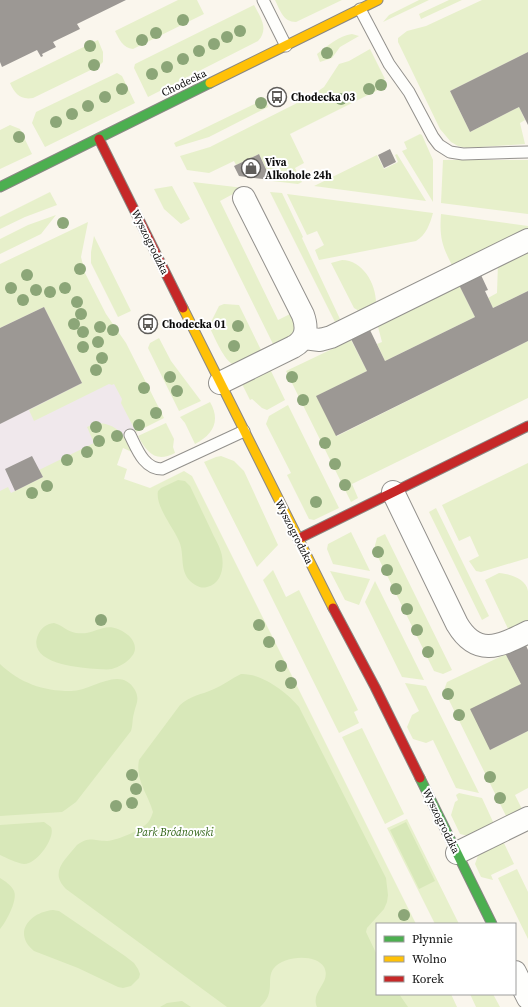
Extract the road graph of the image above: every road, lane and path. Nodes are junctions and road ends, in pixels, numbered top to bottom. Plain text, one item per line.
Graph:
1 (263, 0) edge
2 (378, 0) edge
3 (360, 9) junction
4 (286, 46) junction
5 (99, 139) junction
6 (528, 152) edge
7 (0, 187) edge
8 (244, 198) dead end
9 (528, 240) edge
10 (304, 338) junction
11 (220, 383) junction
12 (528, 426) edge
13 (244, 431) junction
14 (130, 435) dead end
15 (393, 492) junction
16 (298, 539) junction
17 (528, 632) edge
18 (528, 818) edge
19 (456, 853) junction
20 (491, 923) edge
21 (516, 974) edge
22 (528, 998) edge

1 - 4 lane
2 - 3 street, Chodecka
3 - 4 street, Chodecka
3 - 6 lane
4 - 5 street, Chodecka
5 - 7 street, Chodecka
5 - 11 street, Wyszogrodzka
8 - 10 street
9 - 10 street
10 - 11 street
11 - 13 street, Wyszogrodzka
12 - 15 street
13 - 14 lane
13 - 16 street, Wyszogrodzka
15 - 16 street
15 - 17 street
16 - 19 street, Wyszogrodzka
18 - 19 street
19 - 20 street, Wyszogrodzka
21 - 22 street

